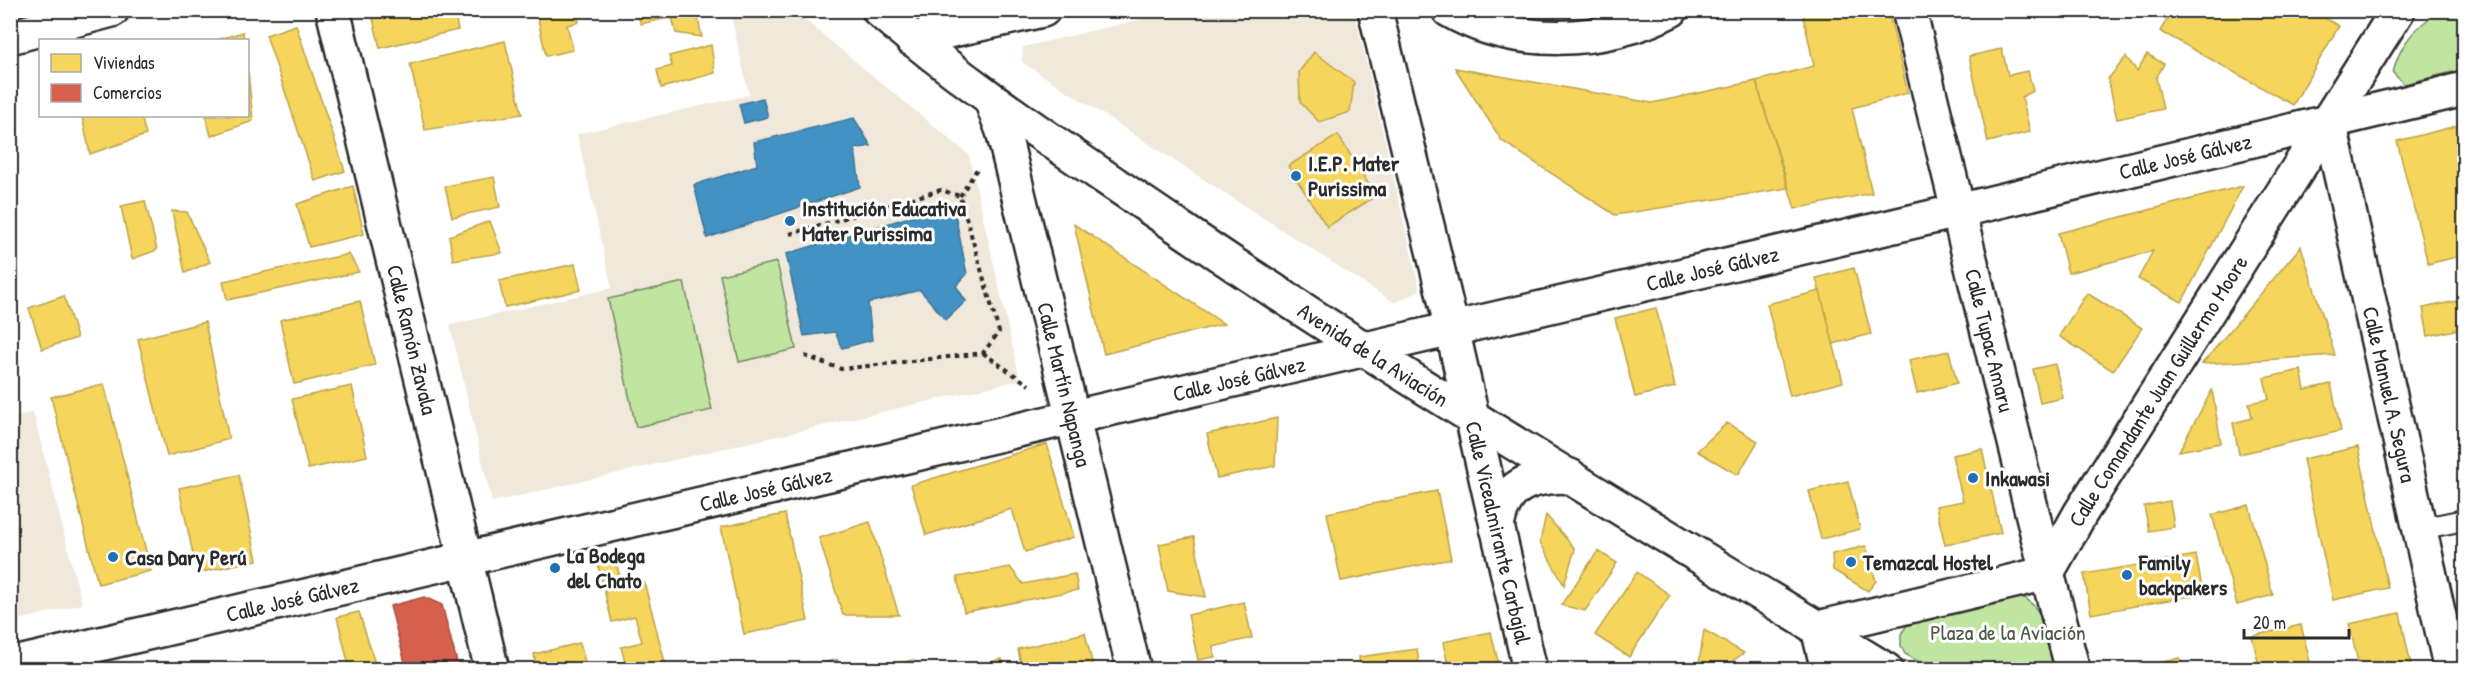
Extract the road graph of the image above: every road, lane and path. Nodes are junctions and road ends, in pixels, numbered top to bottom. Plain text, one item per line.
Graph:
1 (111, 10) edge
2 (333, 10) edge
3 (879, 10) edge
4 (1043, 10) edge
5 (1375, 10) edge
6 (1449, 10) edge
7 (1671, 10) edge
8 (1909, 10) edge
9 (2398, 10) edge
10 (10, 37) edge
11 (912, 39) junction
12 (2464, 89) edge
13 (992, 100) junction
14 (2329, 121) junction
15 (1958, 211) junction
16 (790, 234) dead end
17 (1452, 329) junction
18 (1364, 349) junction
19 (805, 356) dead end
20 (1472, 416) junction
21 (1073, 417) junction
22 (1570, 476) junction
23 (2464, 520) edge
24 (1497, 528) junction
25 (2420, 529) junction
26 (465, 558) junction
27 (2047, 573) junction
28 (1818, 628) junction
29 (10, 665) edge
30 (492, 669) edge
31 (1134, 669) edge
32 (1530, 669) edge
33 (1828, 669) edge
34 (1886, 669) edge
35 (2073, 669) edge
36 (2451, 669) edge

1 - 10 street
2 - 26 street, Calle Ramón Zavala
3 - 11 street, Avenida de la Aviación
4 - 11 street
5 - 17 street, Calle Vicealmirante Carbajal
6 - 7 street
8 - 15 street, Calle Tupac Amaru
9 - 14 street, Calle Comandante Juan Guillermo Moore
11 - 13 street, Avenida de la Aviación
12 - 14 street, Calle José Gálvez
13 - 18 street, Avenida de la Aviación
13 - 21 street, Calle Martín Napanga
14 - 15 street, Calle José Gálvez
14 - 25 street, Calle Manuel A. Segura
14 - 27 street, Calle Comandante Juan Guillermo Moore
15 - 17 street, Calle José Gálvez
15 - 27 street, Calle Tupac Amaru
16 - 19 path
17 - 18 street, Calle José Gálvez
17 - 20 street, Calle Vicealmirante Carbajal
18 - 20 street, Avenida de la Aviación
18 - 21 street, Calle José Gálvez
20 - 22 street, Avenida de la Aviación
20 - 24 street, Calle Vicealmirante Carbajal
21 - 26 street, Calle José Gálvez
21 - 31 street, Calle Martín Napanga
22 - 24 street
22 - 28 street, Avenida de la Aviación
23 - 25 lane
24 - 32 street, Calle Vicealmirante Carbajal
25 - 36 street, Calle Manuel A. Segura
26 - 29 street, Calle José Gálvez
26 - 30 street, Calle Ramón Zavala
27 - 28 street
27 - 35 street, Calle Tupac Amaru
28 - 33 street
28 - 34 street, Avenida de la Aviación

